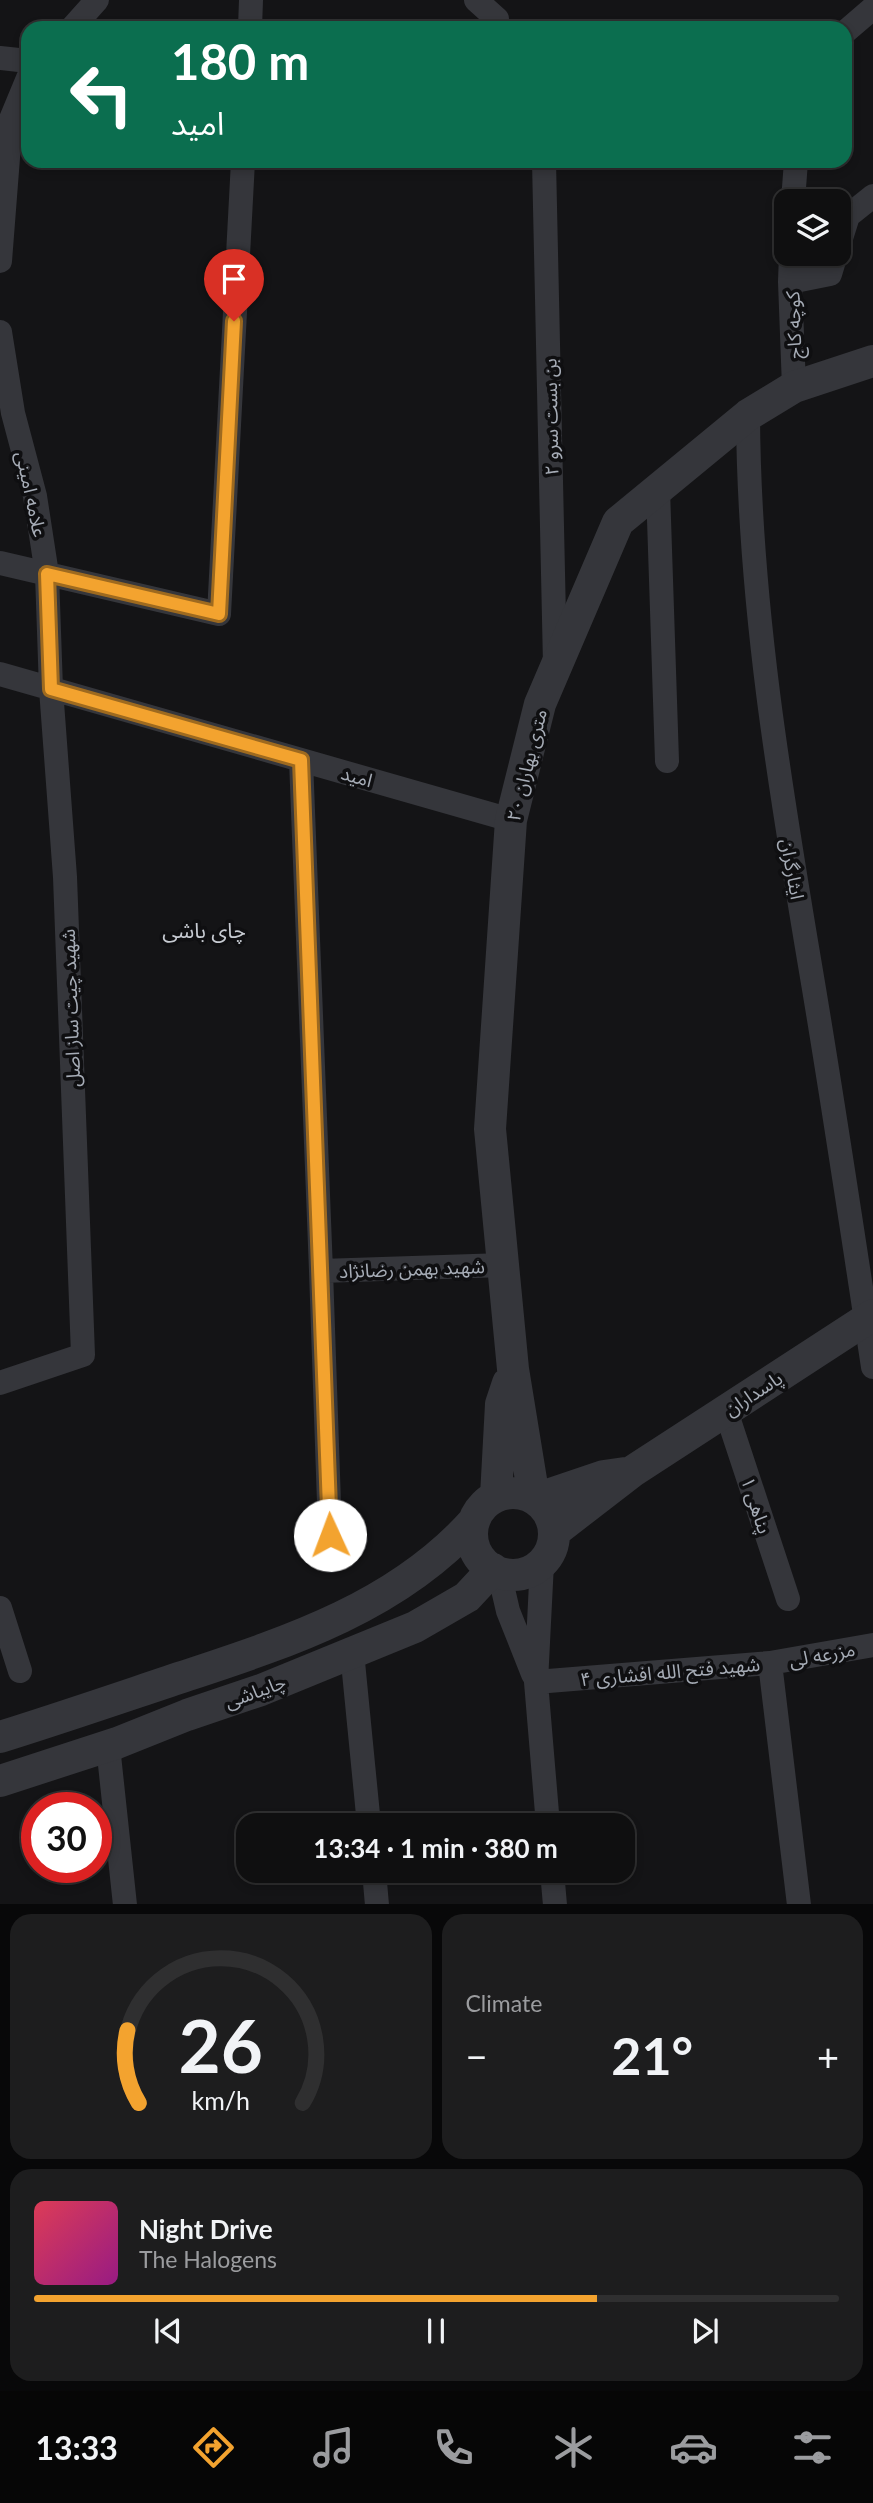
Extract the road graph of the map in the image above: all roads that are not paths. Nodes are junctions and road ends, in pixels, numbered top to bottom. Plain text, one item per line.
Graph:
1 (97, 0) edge
2 (251, 0) edge
3 (476, 0) edge
4 (873, 8) edge
5 (498, 19) dead end
6 (78, 21) edge
7 (250, 21) edge
8 (852, 26) edge
9 (0, 58) edge
10 (21, 60) edge
11 (21, 95) edge
12 (243, 168) edge
13 (544, 168) edge
14 (795, 168) edge
15 (794, 189) edge
16 (873, 196) edge
17 (851, 214) edge
18 (0, 261) edge
19 (791, 266) edge
20 (832, 266) edge
21 (790, 282) junction
22 (0, 332) edge
23 (873, 361) edge
24 (794, 387) junction
25 (748, 415) junction
26 (658, 489) junction
27 (0, 563) edge
28 (47, 574) junction
29 (556, 673) junction
30 (0, 674) edge
31 (51, 689) junction
32 (301, 760) junction
33 (667, 761) dead end
34 (511, 820) junction
35 (504, 1265) junction
36 (321, 1271) junction
37 (869, 1317) edge
38 (873, 1367) edge
39 (513, 1369) junction
40 (0, 1383) edge
41 (726, 1411) junction
42 (633, 1471) junction
43 (496, 1496) junction
44 (535, 1499) junction
45 (474, 1521) junction
46 (554, 1532) junction
47 (331, 1561) dead end
48 (542, 1563) junction
49 (496, 1571) junction
50 (788, 1599) dead end
51 (0, 1608) edge
52 (873, 1645) edge
53 (352, 1652) junction
54 (770, 1663) junction
55 (20, 1671) dead end
56 (536, 1682) junction
57 (0, 1737) edge
58 (108, 1746) junction
59 (0, 1782) edge
60 (368, 1813) edge
61 (547, 1813) edge
62 (375, 1883) edge
63 (553, 1883) edge
64 (125, 1904) edge
65 (377, 1904) edge
66 (555, 1904) edge
67 (799, 1904) edge

1 - 6 street
2 - 7 street
3 - 5 street
4 - 8 street
9 - 10 street
11 - 18 street
12 - 28 street
13 - 29 street, بن بست سرو ۲
14 - 15 street
16 - 17 street
19 - 21 street
20 - 21 street, کوچه کاج
21 - 24 street, کوچه کاج
22 - 28 street, علامه امینی
23 - 24 street, ۲۰ متری بهاران
24 - 25 street, ۲۰ متری بهاران
25 - 26 street, ۲۰ متری بهاران
25 - 37 street, ایثارگران
26 - 29 street, ۲۰ متری بهاران
26 - 33 street
27 - 28 street
28 - 31 street, شهید چیت ساز اصل
29 - 34 street, ۲۰ متری بهاران
30 - 31 street, امید
31 - 32 street, امید
31 - 40 street, شهید چیت ساز اصل
32 - 34 street, امید
32 - 36 street, شهید بهمن رضانژاد
34 - 35 street, ۲۰ متری بهاران
35 - 36 street, شهید بهمن رضانژاد
35 - 39 street, ۲۰ متری بهاران
36 - 47 street, شهید بهمن رضانژاد
37 - 38 street, ایثارگران
37 - 41 street, پاسداران
39 - 43 street, ۲۰ متری بهاران
39 - 44 street, ۲۰ متری بهاران
41 - 42 street, پاسداران
41 - 50 street, پناهی ۱
42 - 44 street, پاسداران
42 - 46 street, پاسداران
43 - 44 street
43 - 45 street
44 - 46 street
45 - 49 street
45 - 57 street, چایباشی
46 - 48 street
48 - 49 street
48 - 56 street
49 - 53 street, چایباشی
49 - 56 street
51 - 55 street
52 - 54 street, مزرعه لی
53 - 58 street, چایباشی
53 - 60 street
54 - 56 street, شهید فتح الله افشاری ۴
54 - 67 street, شهید فتح الله افشاری ۴
56 - 61 street
58 - 59 street, چایباشی
58 - 64 street
62 - 65 street
63 - 66 street

